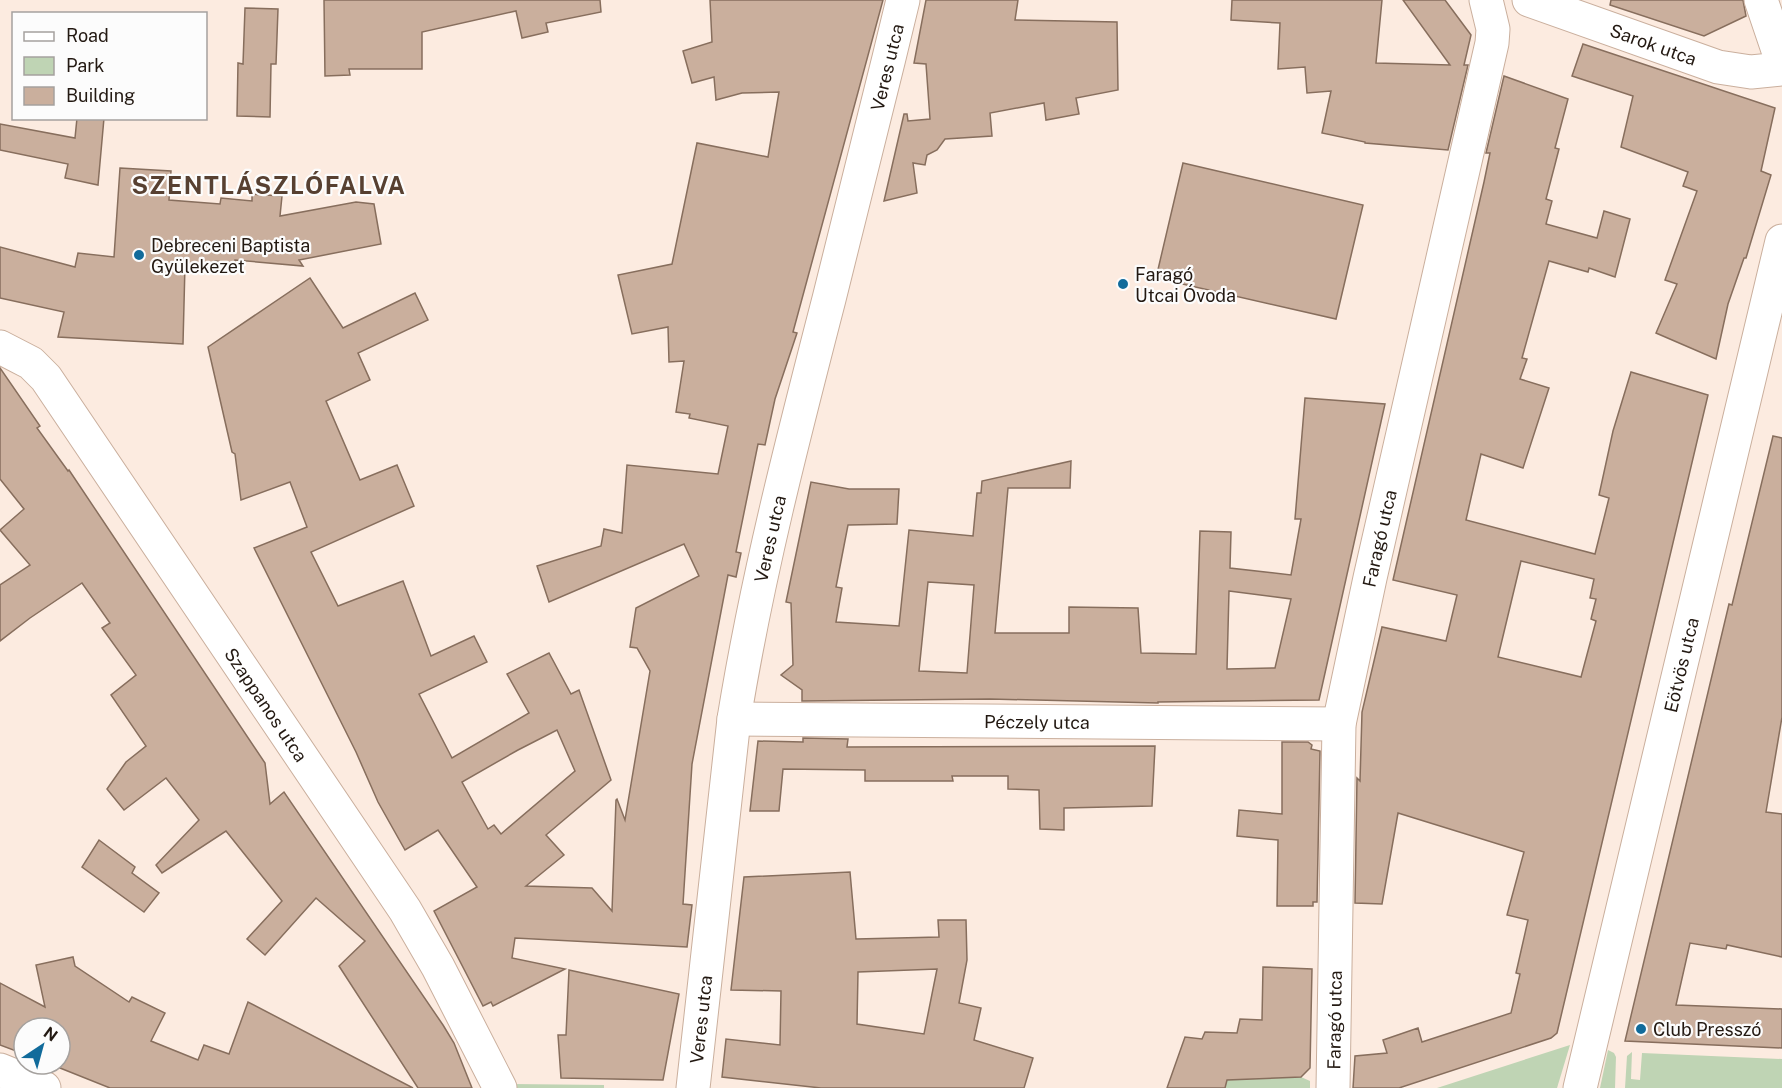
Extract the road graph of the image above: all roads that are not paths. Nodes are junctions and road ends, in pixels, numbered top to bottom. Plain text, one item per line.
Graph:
1 (903, 0) edge
2 (1486, 0) edge
3 (1529, 0) edge
4 (1761, 0) edge
5 (1782, 62) edge
6 (1782, 69) edge
7 (1782, 241) edge
8 (0, 346) edge
9 (734, 719) junction
10 (1339, 724) junction
11 (0, 1070) edge
12 (44, 1088) edge
13 (500, 1088) edge
14 (693, 1088) edge
15 (1333, 1088) edge
16 (1580, 1088) edge

1 - 9 street, Veres utca
2 - 10 street, Faragó utca
3 - 6 street, Sarok utca
4 - 5 street
7 - 16 street, Eötvös utca
8 - 13 street, Szappanos utca
9 - 10 street, Péczely utca
9 - 14 street, Veres utca
10 - 15 street, Faragó utca
11 - 12 street

